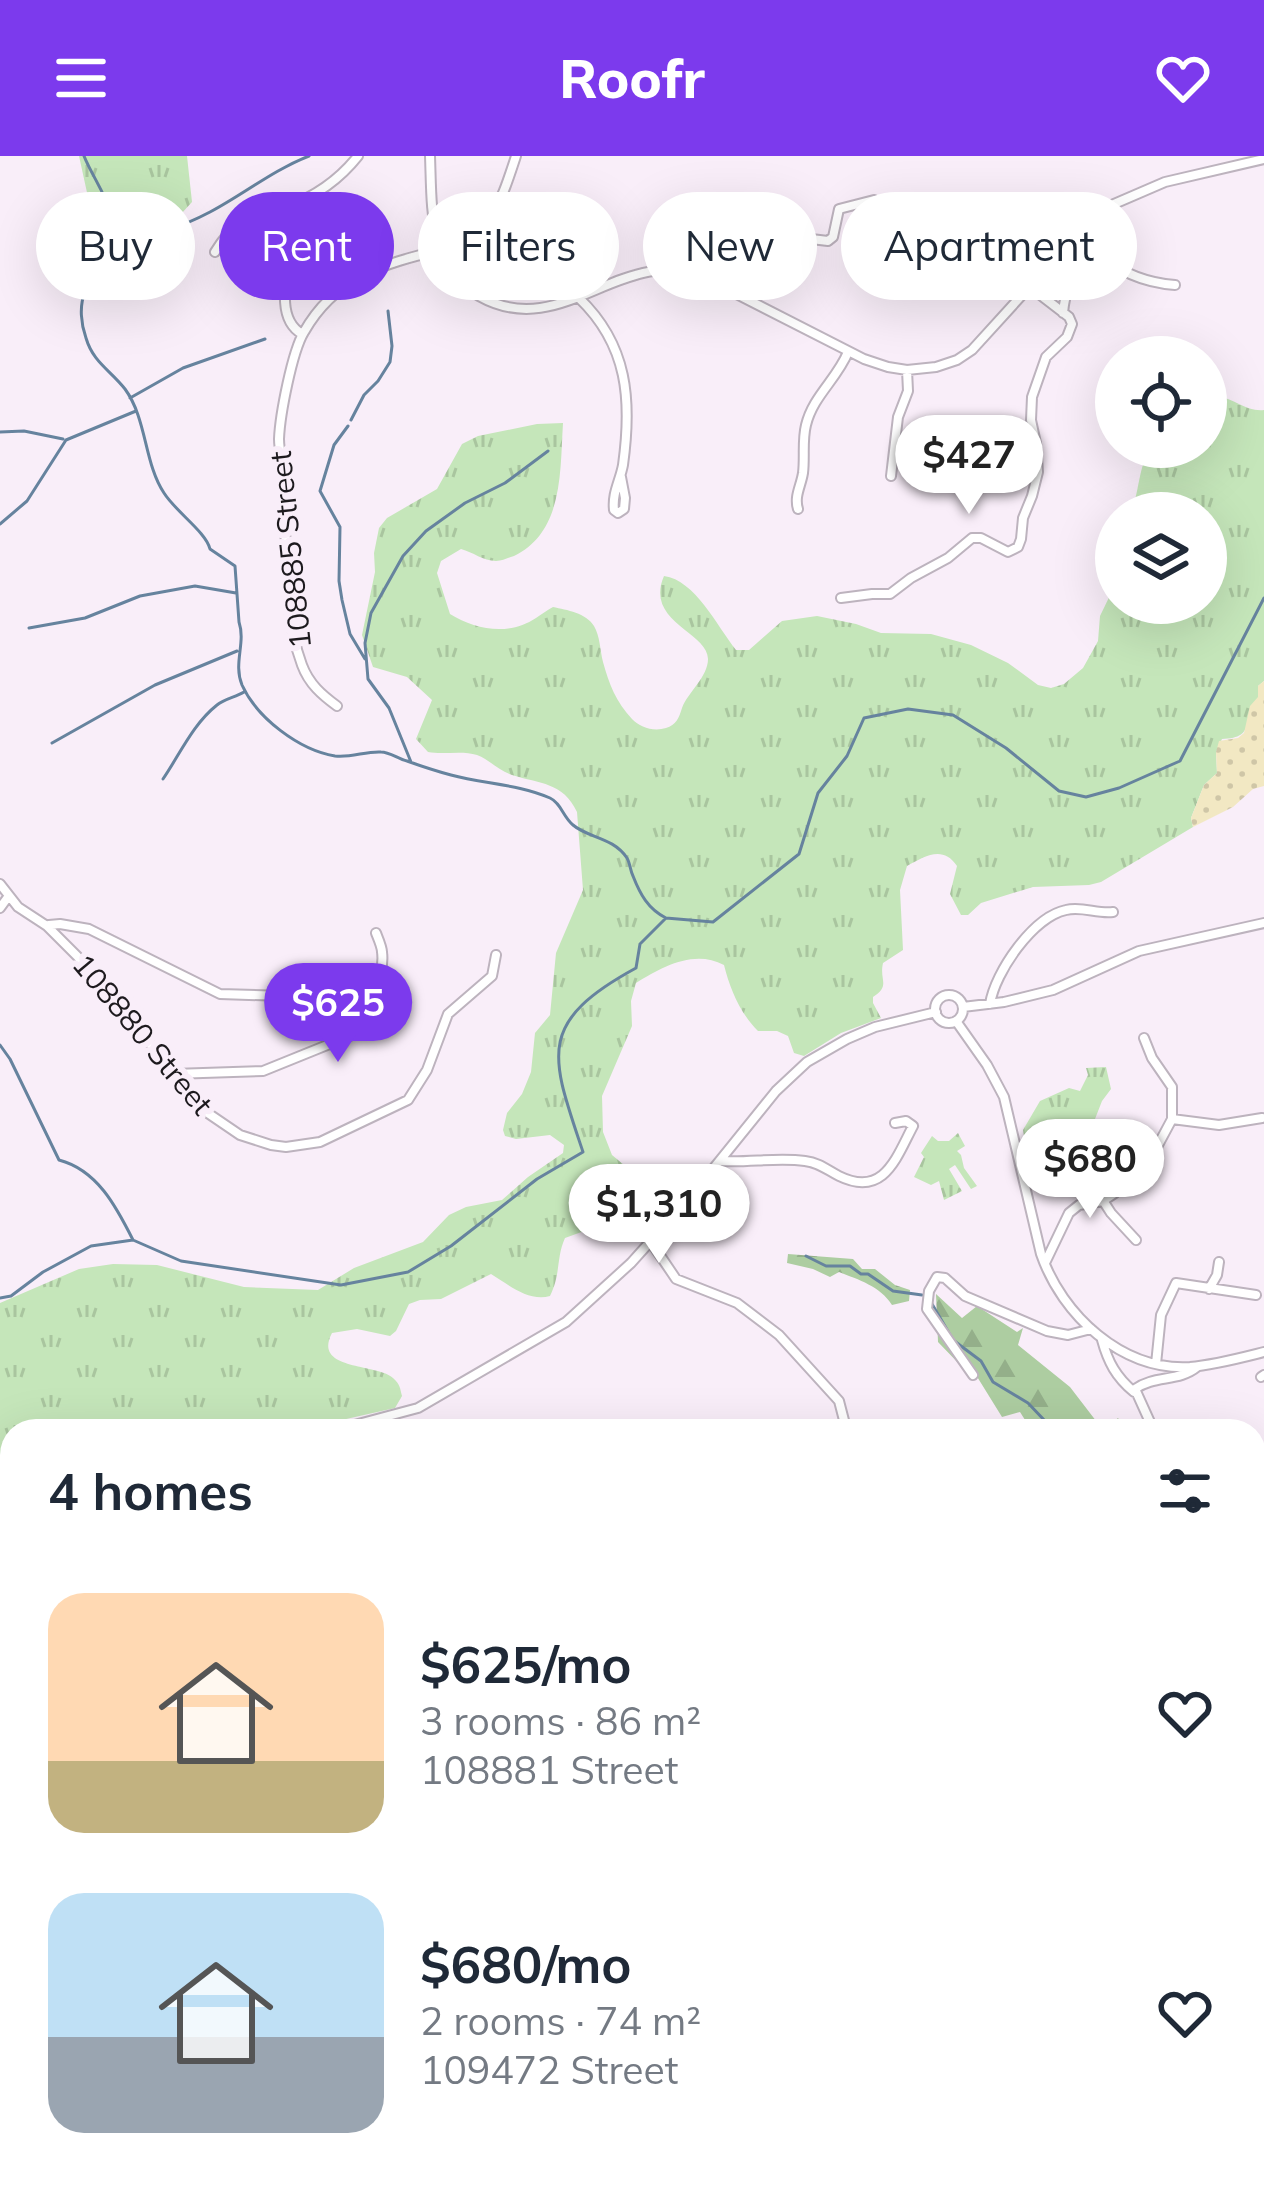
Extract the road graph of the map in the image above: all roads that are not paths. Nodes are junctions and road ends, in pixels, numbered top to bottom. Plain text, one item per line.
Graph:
1 (358, 156) edge
2 (430, 156) edge
3 (516, 156) edge
4 (1223, 156) edge
5 (1264, 158) edge
6 (1225, 168) junction
7 (432, 192) edge
8 (503, 192) edge
9 (1137, 193) edge
10 (841, 209) edge
11 (817, 240) edge
12 (214, 252) dead end
13 (418, 254) edge
14 (1137, 278) edge
15 (1174, 285) dead end
16 (285, 300) edge
17 (491, 300) edge
18 (573, 300) edge
19 (581, 300) edge
20 (748, 300) edge
21 (1018, 300) edge
22 (1046, 300) edge
23 (1064, 300) edge
24 (1063, 313) junction
25 (302, 334) junction
26 (848, 352) junction
27 (907, 370) junction
28 (891, 476) dead end
29 (621, 477) dead end
30 (797, 509) dead end
31 (841, 598) dead end
32 (338, 706) dead end
33 (0, 884) edge
34 (8, 897) junction
35 (0, 908) edge
36 (1113, 912) dead end
37 (1264, 923) edge
38 (47, 926) junction
39 (376, 933) dead end
40 (496, 955) dead end
41 (308, 989) dead end
42 (990, 1004) junction
43 (963, 1006) junction
44 (936, 1012) junction
45 (956, 1022) junction
46 (1144, 1038) dead end
47 (172, 1074) junction
48 (1262, 1118) edge
49 (1172, 1119) junction
50 (895, 1123) dead end
51 (718, 1161) junction
52 (1084, 1171) dead end
53 (1103, 1201) junction
54 (1136, 1240) dead end
55 (651, 1242) junction
56 (1219, 1262) dead end
57 (1044, 1265) junction
58 (1210, 1289) junction
59 (1256, 1294) dead end
60 (1091, 1329) junction
61 (1102, 1338) junction
62 (1264, 1352) edge
63 (1156, 1364) junction
64 (1198, 1366) junction
65 (973, 1375) dead end
66 (1136, 1394) junction
67 (377, 1419) edge
68 (844, 1419) edge
69 (1148, 1419) edge
70 (983, 2187) edge
71 (1096, 2187) edge

1 - 12 street
2 - 7 street
3 - 8 street, 108885 Street
4 - 6 street
5 - 6 street
6 - 9 street
10 - 11 street
13 - 25 street, 108885 Street
14 - 15 street
16 - 25 street
17 - 18 street
19 - 29 street
20 - 26 street
21 - 27 street
22 - 24 street
23 - 24 street
24 - 31 street
25 - 32 street, 108885 Street
26 - 27 street
26 - 30 street
27 - 28 street
33 - 34 street, 108880 Street
34 - 35 street
34 - 38 street, 108880 Street
36 - 42 street
37 - 42 street
38 - 41 street
38 - 47 street, 108880 Street
39 - 47 street
40 - 47 street, 108880 Street
42 - 43 street
43 - 44 street
43 - 45 street
44 - 45 street
44 - 51 street
45 - 57 street
46 - 49 street
48 - 49 street
49 - 53 street
50 - 51 street
51 - 55 street
52 - 53 street
53 - 54 street
53 - 57 street
55 - 67 street
55 - 68 street
56 - 58 street
57 - 60 street
58 - 59 street
58 - 63 street
60 - 61 street
60 - 65 street
61 - 63 street
61 - 66 street
62 - 64 street
63 - 64 street
64 - 66 street
66 - 69 street
70 - 71 street

